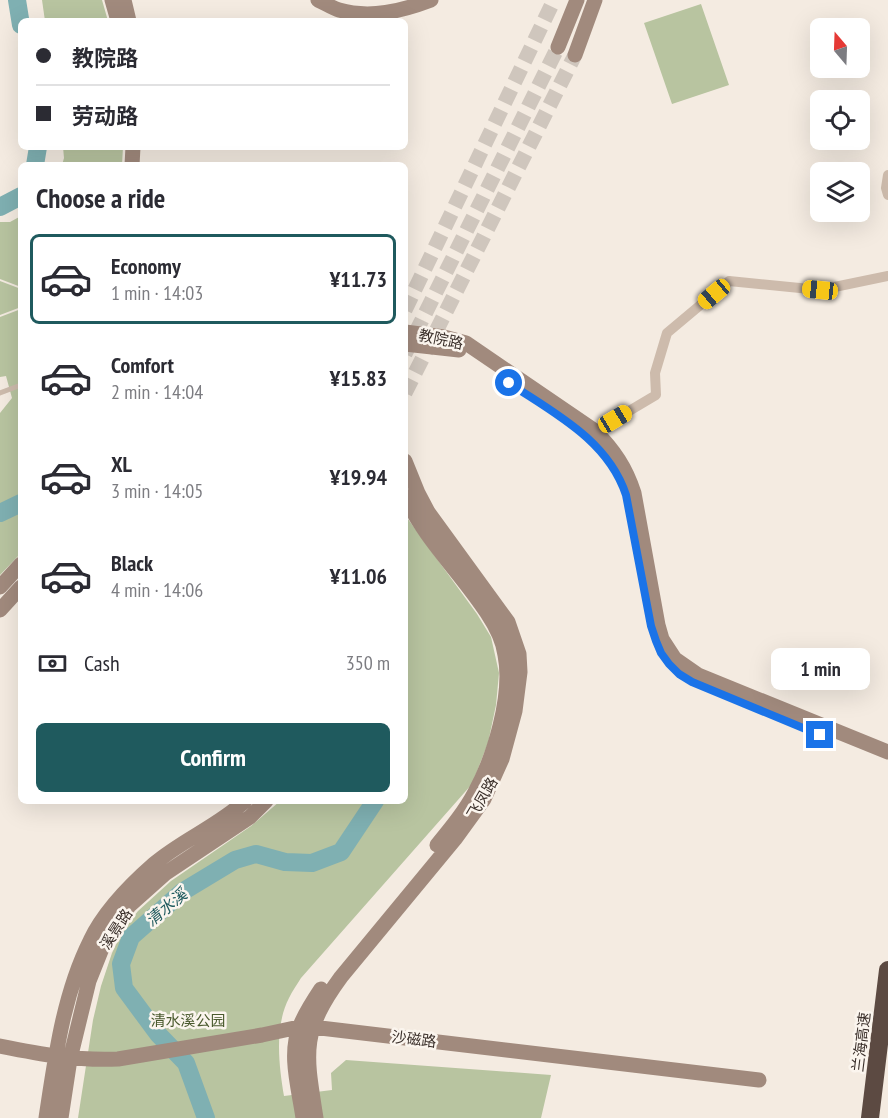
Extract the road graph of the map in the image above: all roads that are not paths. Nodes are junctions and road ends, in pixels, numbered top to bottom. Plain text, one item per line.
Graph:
1 (112, 0) edge
2 (124, 0) edge
3 (318, 0) edge
4 (431, 0) edge
5 (577, 0) edge
6 (595, 0) edge
7 (117, 18) edge
8 (128, 18) edge
9 (558, 47) tunnel mouth
10 (575, 55) tunnel mouth
11 (888, 176) edge
12 (888, 195) edge
13 (888, 276) edge
14 (408, 342) edge
15 (18, 386) edge
16 (0, 393) edge
17 (591, 434) junction
18 (408, 468) edge
19 (408, 501) edge
20 (18, 567) edge
21 (0, 587) edge
22 (18, 590) edge
23 (2, 608) edge
24 (887, 757) edge
25 (241, 804) edge
26 (263, 804) edge
27 (888, 970) edge
28 (305, 1027) junction
29 (0, 1046) edge
30 (62, 1058) junction
31 (759, 1080) dead end
32 (309, 1114) edge
33 (46, 1118) edge
34 (61, 1118) edge
35 (870, 1118) edge

1 - 7 street
2 - 8 street
3 - 4 street
5 - 9 street
6 - 10 street
11 - 12 street
13 - 17 street
14 - 17 street, 教院路
15 - 16 lane
17 - 24 street, 教院路
18 - 28 street, 飞凤路
19 - 28 street, 飞凤路
20 - 21 street
22 - 23 street
25 - 30 street, 溪景路
26 - 30 street, 溪景路
27 - 35 highway, 兰海高速
28 - 30 street, 沙磁路
28 - 31 street, 沙磁路
28 - 32 street, 飞凤路
29 - 30 street, 沙磁路
30 - 33 street, 溪景路
30 - 34 street, 溪景路

